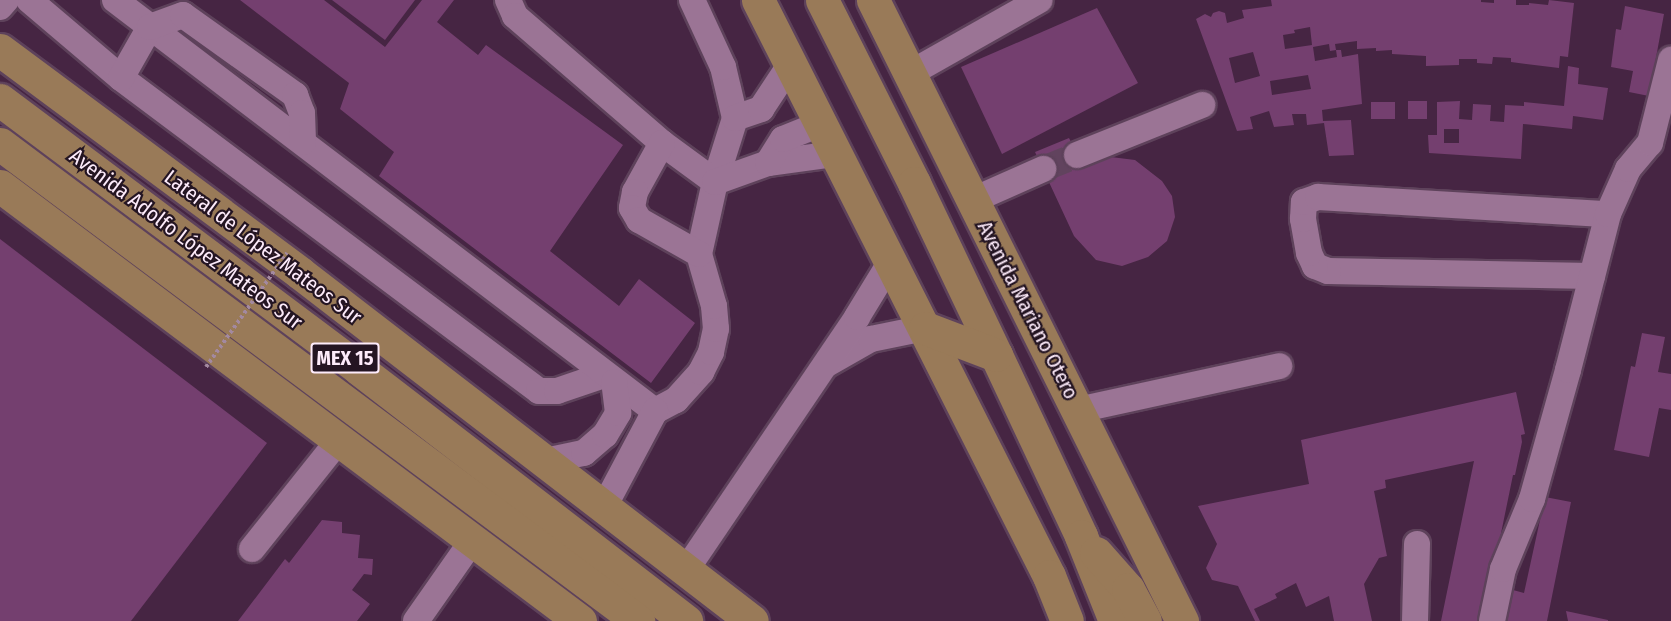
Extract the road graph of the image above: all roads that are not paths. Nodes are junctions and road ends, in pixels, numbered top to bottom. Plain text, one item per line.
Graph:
1 (6, 0) edge
2 (29, 0) edge
3 (115, 0) edge
4 (508, 0) edge
5 (692, 0) edge
6 (758, 0) edge
7 (822, 0) edge
8 (873, 0) edge
9 (1040, 0) edge
10 (0, 7) edge
11 (150, 27) junction
12 (0, 50) edge
13 (1671, 60) edge
14 (790, 65) junction
15 (909, 74) junction
16 (121, 78) junction
17 (0, 100) edge
18 (1202, 105) dead end
19 (735, 118) junction
20 (819, 124) junction
21 (663, 143) junction
22 (0, 144) edge
23 (835, 154) junction
24 (1077, 155) tunnel mouth
25 (768, 164) junction
26 (1043, 169) tunnel mouth
27 (715, 182) junction
28 (915, 183) junction
29 (0, 186) edge
30 (973, 200) junction
31 (1608, 214) junction
32 (699, 254) junction
33 (890, 263) junction
34 (1592, 276) junction
35 (925, 328) junction
36 (1048, 347) junction
37 (996, 355) junction
38 (1279, 366) dead end
39 (822, 367) junction
40 (609, 378) junction
41 (1078, 410) junction
42 (655, 411) junction
43 (339, 440) junction
44 (545, 461) junction
45 (604, 507) junction
46 (1081, 536) junction
47 (472, 541) junction
48 (1417, 544) dead end
49 (252, 549) dead end
50 (686, 570) junction
51 (1049, 576) junction
52 (416, 621) edge
53 (580, 621) edge
54 (638, 621) edge
55 (687, 621) edge
56 (752, 621) edge
57 (1067, 621) edge
58 (1097, 621) edge
59 (1115, 621) edge
60 (1145, 621) edge
61 (1182, 621) edge
62 (1415, 621) edge
63 (1492, 621) edge

1 - 10 street
2 - 16 street
3 - 11 street
4 - 21 street
5 - 19 street
6 - 14 main road
7 - 28 main road
8 - 15 main road, Avenida Mariano Otero
9 - 15 street
11 - 16 street
11 - 40 street
12 - 44 main road, Lateral de López Mateos Sur
13 - 31 street
14 - 19 street
14 - 20 main road
15 - 30 main road, Avenida Mariano Otero
16 - 40 street
17 - 55 main road, Avenida Adolfo López Mateos Sur / MEX 15
18 - 24 street
19 - 27 street
20 - 23 main road
20 - 25 street
21 - 27 street
21 - 32 street
22 - 54 main road, Avenida Adolfo López Mateos Sur / MEX 15
23 - 25 street
23 - 33 main road
25 - 27 street
26 - 30 street
27 - 32 street
28 - 36 main road
28 - 37 main road
29 - 43 main road
30 - 36 main road, Avenida Mariano Otero
31 - 34 street
31 - 34 street
32 - 42 street
33 - 35 main road
33 - 39 street
34 - 63 street
35 - 37 main road
35 - 39 street
35 - 51 main road
36 - 41 main road, Avenida Mariano Otero
37 - 46 main road
38 - 41 street
39 - 50 street
40 - 42 street
40 - 44 street
41 - 61 main road, Avenida Mariano Otero
42 - 45 street
43 - 47 main road
43 - 49 street
44 - 45 main road, Lateral de López Mateos Sur
45 - 50 main road, Lateral de López Mateos Sur
46 - 59 main road
46 - 60 main road
47 - 52 street
47 - 53 main road
48 - 62 street
50 - 56 main road, Lateral de López Mateos Sur
51 - 57 main road
51 - 58 main road

